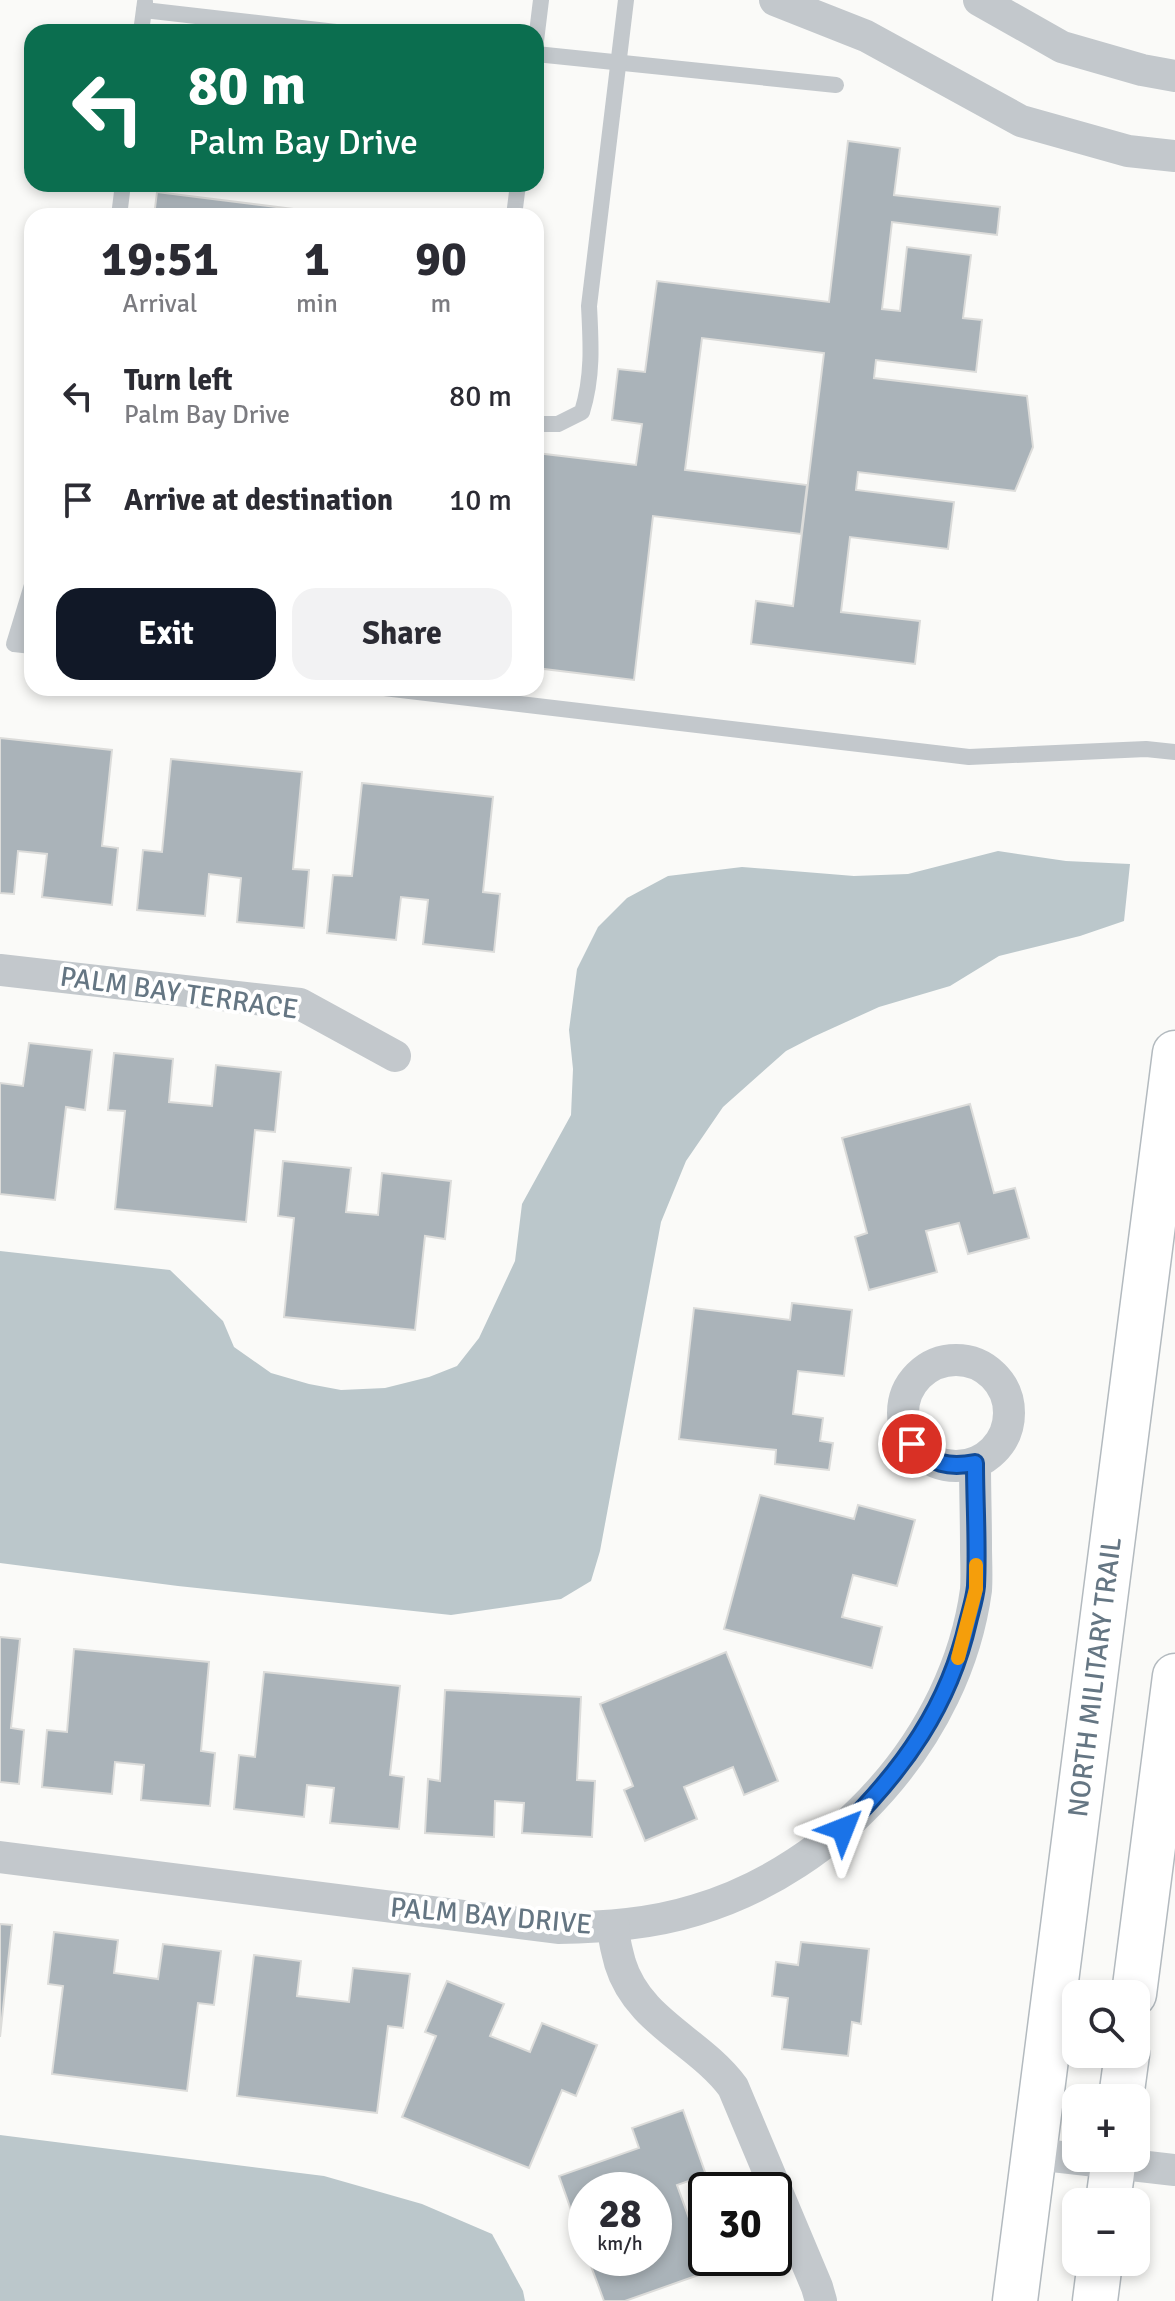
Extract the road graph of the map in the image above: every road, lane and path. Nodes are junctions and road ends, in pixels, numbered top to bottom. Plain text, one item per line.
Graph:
1 (541, 0) edge
2 (626, 0) edge
3 (775, 0) edge
4 (979, 0) edge
5 (144, 5) edge
6 (279, 24) edge
7 (538, 24) edge
8 (544, 55) edge
9 (618, 64) junction
10 (1175, 76) edge
11 (836, 85) dead end
12 (1175, 156) edge
13 (544, 424) edge
14 (24, 611) edge
15 (24, 645) edge
16 (452, 696) edge
17 (1175, 752) edge
18 (0, 970) edge
19 (1175, 1053) edge
20 (395, 1056) dead end
21 (975, 1463) dead end
22 (1175, 1676) edge
23 (0, 1857) edge
24 (614, 1927) junction
25 (1136, 1980) edge
26 (1035, 2154) junction
27 (1175, 2170) edge
28 (1111, 2174) edge
29 (1098, 2276) edge
30 (821, 2301) edge
31 (1015, 2301) edge
32 (1095, 2301) edge

1 - 7 lane
2 - 9 lane
3 - 12 street
4 - 10 street
5 - 6 lane
8 - 9 lane
9 - 11 lane
9 - 13 lane
14 - 15 lane
16 - 17 lane
18 - 20 street, PALM BAY TERRACE
19 - 26 main road, NORTH MILITARY TRAIL
21 - 24 street, PALM BAY DRIVE
22 - 25 main road
23 - 24 street, PALM BAY DRIVE
24 - 30 street
26 - 28 street
26 - 31 main road, NORTH MILITARY TRAIL
27 - 28 street
29 - 32 main road

